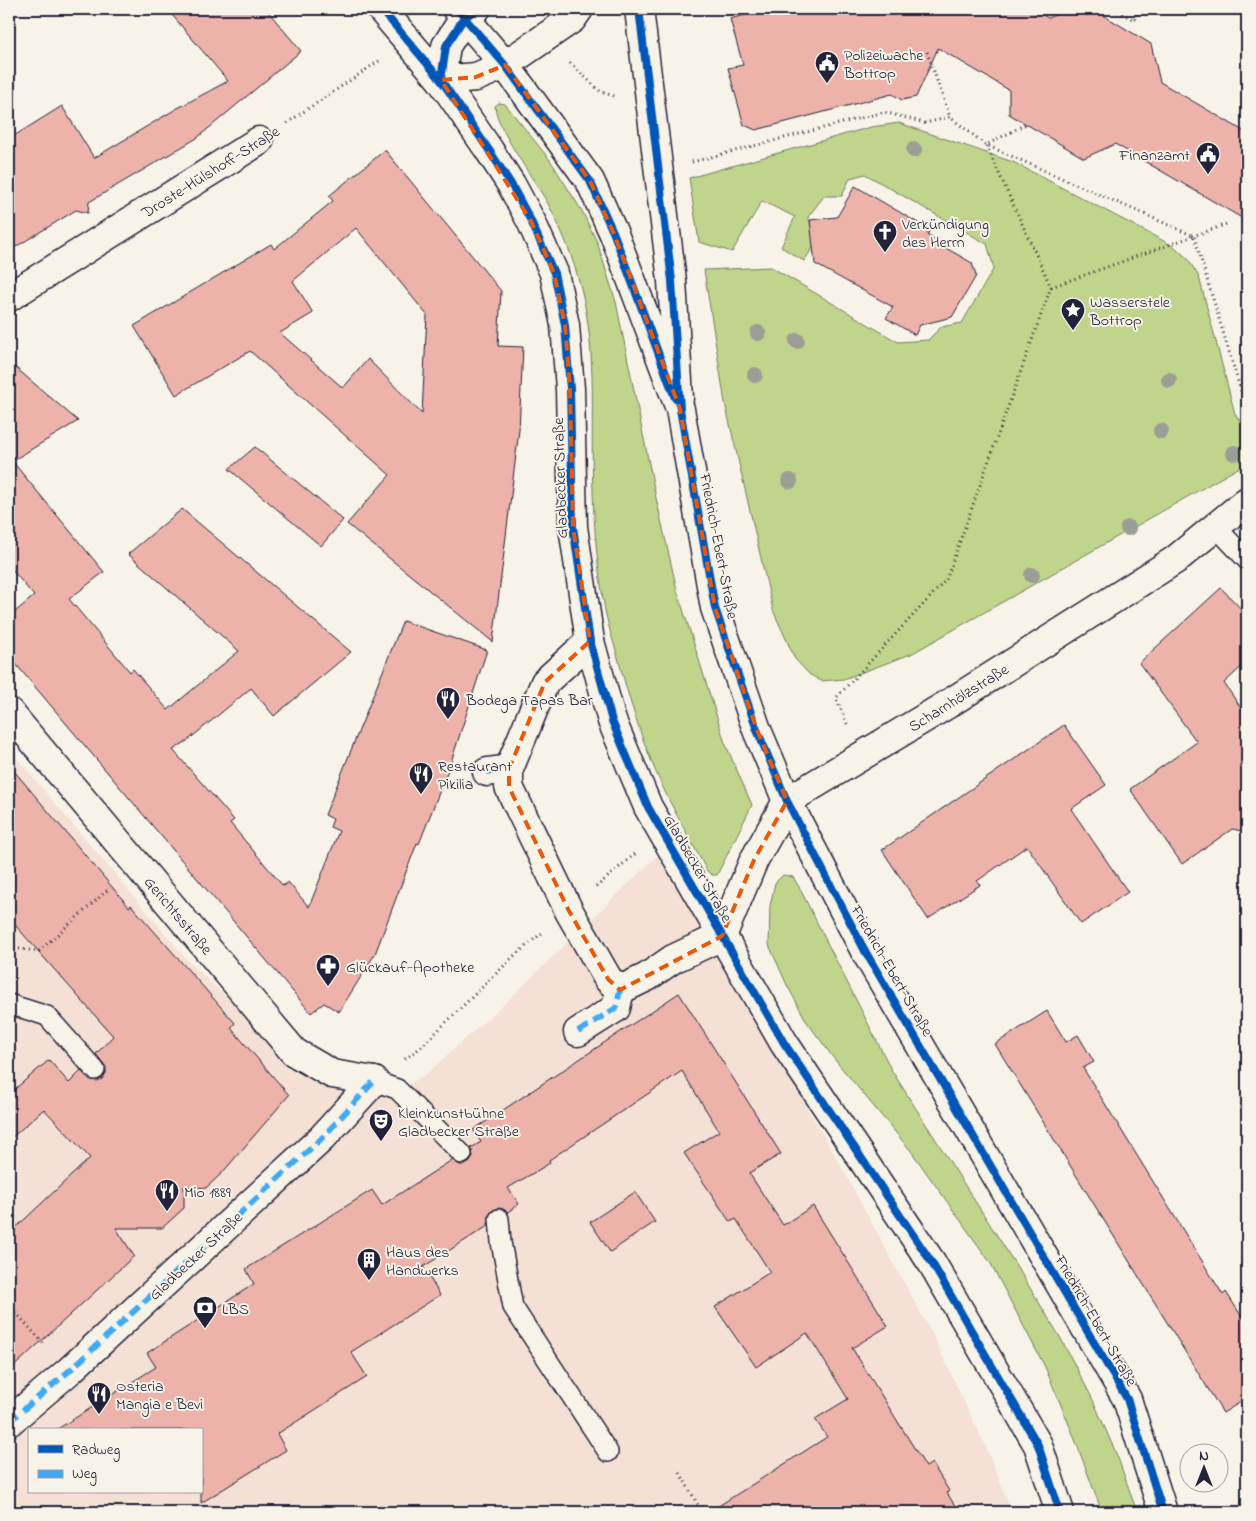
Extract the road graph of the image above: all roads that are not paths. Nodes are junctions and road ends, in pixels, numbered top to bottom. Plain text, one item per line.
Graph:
1 (382, 9) edge
2 (579, 9) edge
3 (640, 9) edge
4 (466, 12) edge
5 (506, 65) junction
6 (440, 80) junction
7 (259, 141) road end
8 (9, 297) edge
9 (680, 409) junction
10 (1247, 501) edge
11 (1216, 527) junction
12 (1247, 560) edge
13 (590, 641) junction
14 (9, 712) edge
15 (787, 800) junction
16 (722, 936) junction
17 (620, 990) junction
18 (9, 1004) edge
19 (578, 1032) dead end
20 (95, 1070) dead end
21 (374, 1081) junction
22 (462, 1154) dead end
23 (499, 1219) dead end
24 (9, 1422) edge
25 (608, 1452) dead end
26 (1060, 1512) edge
27 (1163, 1512) edge

1 - 6 main road, Gladbecker Straße
2 - 5 main road
3 - 9 main road
4 - 5 main road
4 - 6 main road
5 - 6 main road
5 - 9 main road
6 - 13 main road, Gladbecker Straße
7 - 8 main road, Droste-Hülshoff-Straße
9 - 15 main road, Friedrich-Ebert-Straße
10 - 11 main road, Scharnhölzstraße
11 - 12 lane
11 - 15 main road, Scharnhölzstraße
13 - 16 main road, Gladbecker Straße
13 - 17 main road
14 - 21 main road, Gerichtsstraße
15 - 16 main road
15 - 27 main road, Friedrich-Ebert-Straße
16 - 17 main road, Gladbecker Straße
16 - 26 main road
17 - 19 main road
18 - 20 lane
21 - 22 lane
21 - 24 main road, Gladbecker Straße
23 - 25 lane

